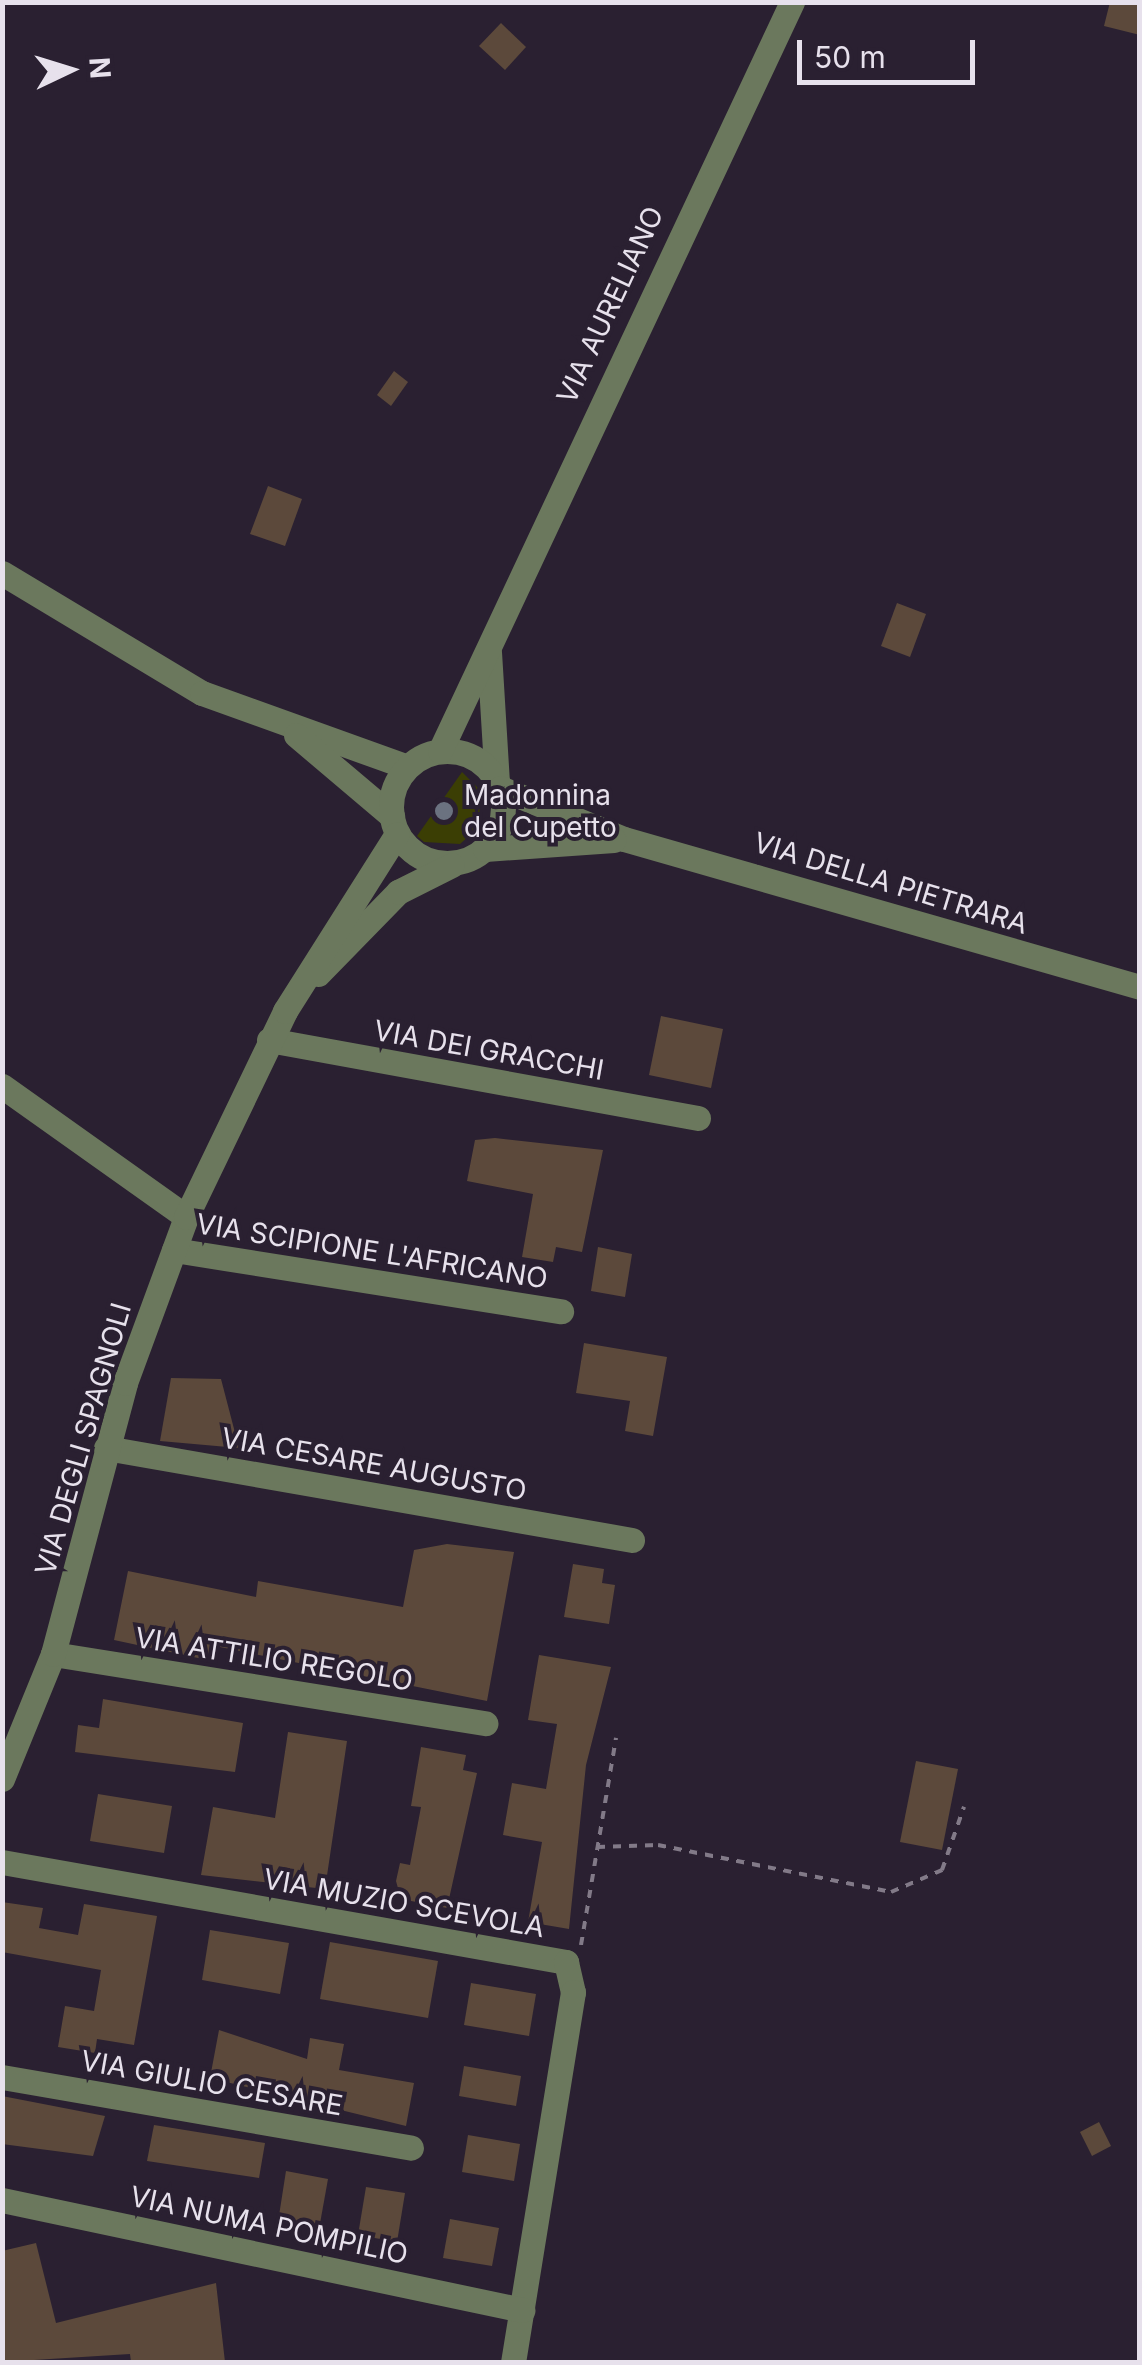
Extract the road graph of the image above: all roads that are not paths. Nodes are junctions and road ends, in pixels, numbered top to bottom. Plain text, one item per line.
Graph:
1 (792, 2) edge
2 (2, 573) edge
3 (491, 636) junction
4 (276, 720) junction
5 (440, 751) junction
6 (408, 767) junction
7 (499, 785) junction
8 (394, 825) junction
9 (624, 840) junction
10 (485, 850) junction
11 (459, 863) junction
12 (1140, 987) edge
13 (285, 1011) junction
14 (268, 1040) junction
15 (2, 1086) edge
16 (698, 1118) dead end
17 (186, 1217) junction
18 (174, 1250) junction
19 (561, 1311) dead end
20 (106, 1448) junction
21 (632, 1540) dead end
22 (53, 1654) junction
23 (486, 1723) dead end
24 (2, 1779) edge
25 (2, 1862) edge
26 (2, 2077) edge
27 (411, 2148) dead end
28 (2, 2200) edge
29 (522, 2310) junction
30 (512, 2362) edge

1 - 3 street, VIA AURELIANO
2 - 4 street
3 - 5 street, VIA AURELIANO
3 - 7 street, VIA AURELIANO
4 - 6 street
4 - 8 street
5 - 6 street
5 - 7 street
6 - 8 street
7 - 9 street, VIA DELLA PIETRARA
7 - 10 street
8 - 11 street
8 - 13 street
9 - 10 street, VIA DELLA PIETRARA
9 - 12 street, VIA DELLA PIETRARA
10 - 11 street
11 - 13 street
13 - 14 street, VIA DEGLI SPAGNOLI
14 - 16 street, VIA DEI GRACCHI
14 - 17 street, VIA DEGLI SPAGNOLI
15 - 17 street
17 - 18 street, VIA DEGLI SPAGNOLI
18 - 19 street, VIA SCIPIONE L'AFRICANO
18 - 20 street, VIA DEGLI SPAGNOLI
20 - 21 street, VIA CESARE AUGUSTO
20 - 22 street, VIA DEGLI SPAGNOLI
22 - 23 street, VIA ATTILIO REGOLO
22 - 24 street, VIA DEGLI SPAGNOLI
25 - 29 street, VIA MUZIO SCEVOLA
26 - 27 street, VIA GIULIO CESARE
28 - 29 street, VIA NUMA POMPILIO
29 - 30 street

